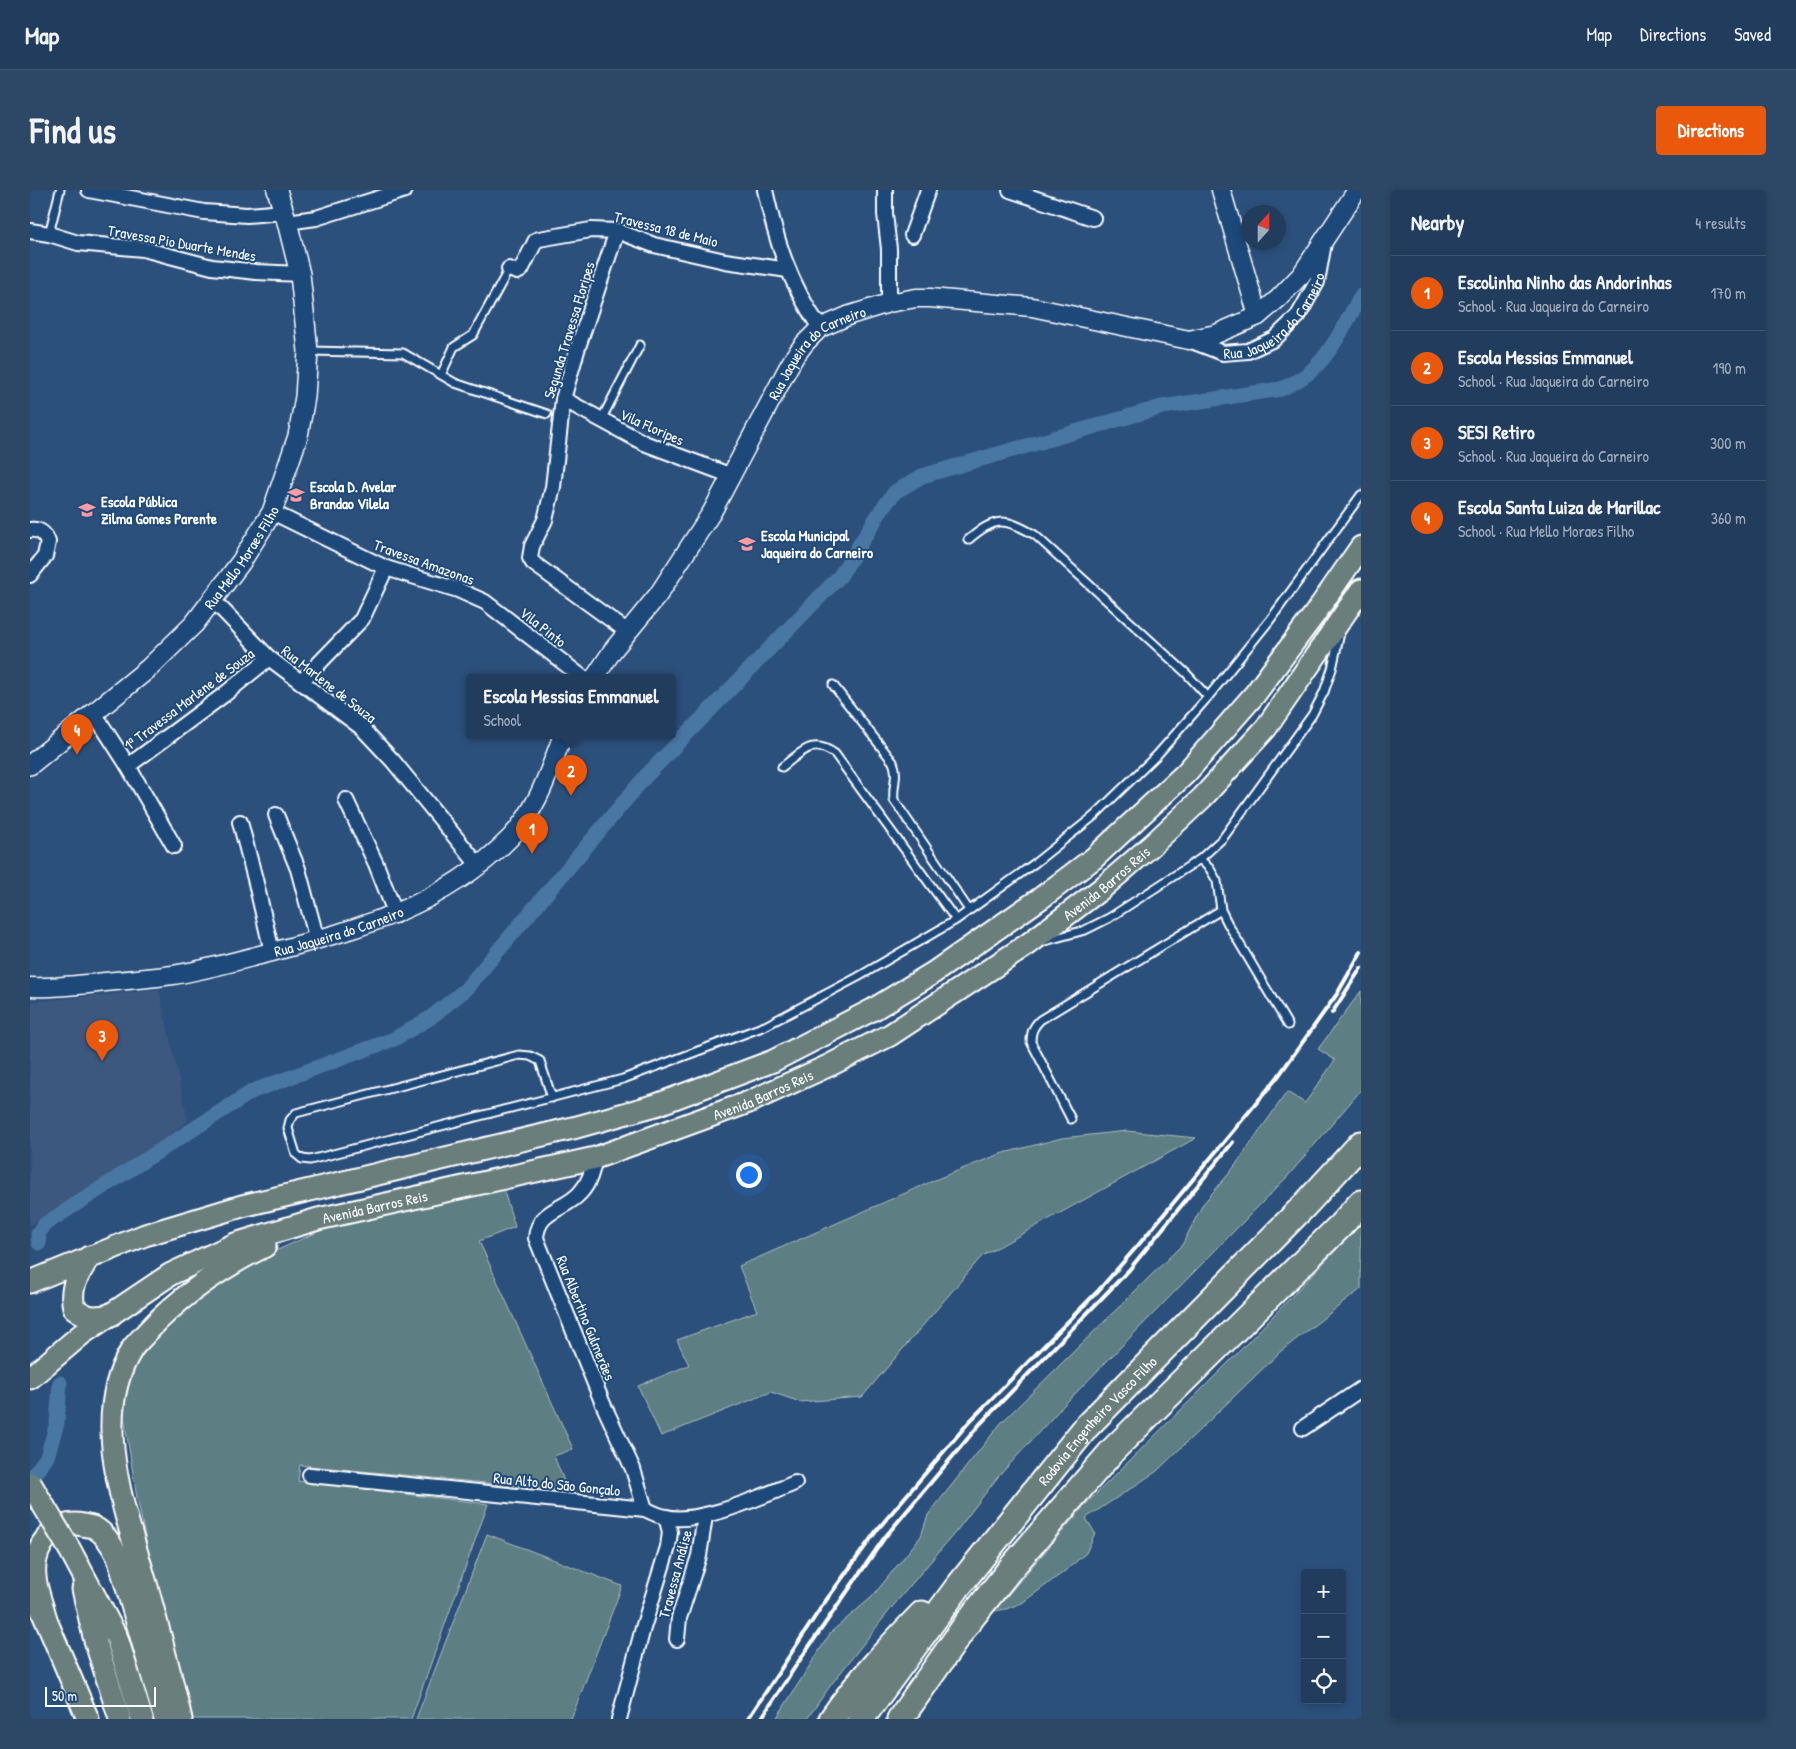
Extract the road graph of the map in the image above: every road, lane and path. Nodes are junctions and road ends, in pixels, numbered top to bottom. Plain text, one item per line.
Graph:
1 (60, 190) edge
2 (89, 190) edge
3 (277, 190) edge
4 (765, 190) edge
5 (885, 190) edge
6 (928, 190) edge
7 (1010, 190) edge
8 (1221, 190) edge
9 (1356, 190) edge
10 (402, 191) edge
11 (285, 217) junction
12 (1093, 218) dead end
13 (30, 231) edge
14 (617, 231) junction
15 (49, 234) junction
16 (912, 235) dead end
17 (1325, 238) junction
18 (509, 269) joint
19 (788, 270) junction
20 (300, 274) junction
21 (889, 303) junction
22 (1258, 316) junction
23 (820, 328) junction
24 (1189, 340) junction
25 (640, 345) dead end
26 (308, 351) junction
27 (440, 375) junction
28 (563, 399) junction
29 (547, 414) dead end
30 (601, 421) junction
31 (732, 476) junction
32 (1361, 495) edge
33 (272, 512) junction
34 (30, 530) edge
35 (968, 540) dead end
36 (1361, 547) edge
37 (386, 568) junction
38 (30, 575) edge
39 (1361, 590) edge
40 (213, 600) junction
41 (484, 602) joint
42 (1346, 611) junction
43 (628, 632) junction
44 (269, 658) junction
45 (578, 674) edge
46 (597, 674) edge
47 (301, 682) junction
48 (833, 685) dead end
49 (1208, 697) junction
50 (94, 713) junction
51 (562, 739) edge
52 (30, 765) edge
53 (128, 766) junction
54 (782, 767) dead end
55 (346, 800) dead end
56 (276, 815) dead end
57 (240, 822) dead end
58 (174, 846) dead end
59 (1200, 859) junction
60 (479, 866) junction
61 (969, 910) junction
62 (1221, 910) junction
63 (396, 914) junction
64 (956, 920) junction
65 (317, 940) junction
66 (1028, 945) junction
67 (272, 952) junction
68 (30, 987) edge
69 (1288, 1025) dead end
70 (552, 1098) junction
71 (1071, 1119) dead end
72 (1361, 1144) edge
73 (595, 1158) junction
74 (1361, 1203) edge
75 (318, 1219) junction
76 (89, 1257) junction
77 (30, 1282) edge
78 (112, 1314) junction
79 (30, 1378) edge
80 (1361, 1389) edge
81 (1303, 1428) dead end
82 (310, 1475) dead end
83 (30, 1483) edge
84 (795, 1483) dead end
85 (644, 1509) junction
86 (705, 1516) junction
87 (666, 1518) junction
88 (74, 1556) junction
89 (30, 1586) edge
90 (957, 1588) junction
91 (46, 1619) junction
92 (677, 1640) dead end
93 (620, 1714) edge
94 (88, 1719) edge
95 (120, 1719) edge
96 (142, 1719) edge
97 (165, 1719) edge
98 (181, 1719) edge
99 (610, 1719) edge
100 (832, 1719) edge
101 (861, 1719) edge
102 (900, 1719) edge

1 - 15 lane
2 - 11 street
3 - 11 main road, Rua Mello Moraes Filho
4 - 19 street
5 - 21 street
6 - 16 street
7 - 12 street
8 - 22 street
9 - 17 street, Rua Jaqueira do Carneiro
10 - 11 street
11 - 20 main road, Rua Mello Moraes Filho
13 - 15 street, Travessa Pio Duarte Mendes
14 - 18 street, Travessa 18 de Maio
14 - 19 street, Travessa 18 de Maio
14 - 28 street, Segunda Travessa Floripes
15 - 20 street, Travessa Pio Duarte Mendes
17 - 22 street, Rua Jaqueira do Carneiro
17 - 24 street, Rua Jaqueira do Carneiro
18 - 27 lane
19 - 23 street
20 - 26 main road, Rua Mello Moraes Filho
21 - 23 street, Rua Jaqueira do Carneiro
21 - 24 street, Rua Jaqueira do Carneiro
22 - 24 street, Rua Jaqueira do Carneiro
23 - 31 street, Rua Jaqueira do Carneiro
25 - 30 lane
26 - 27 lane
26 - 33 main road, Rua Mello Moraes Filho
27 - 29 lane
28 - 30 street, Vila Floripes
28 - 43 street, Segunda Travessa Floripes
30 - 31 street, Vila Floripes
31 - 43 street, Rua Jaqueira do Carneiro
32 - 49 lane
33 - 37 street, Travessa Amazonas
33 - 40 main road, Rua Mello Moraes Filho
34 - 38 street
35 - 49 lane
36 - 76 main road, Avenida Barros Reis
37 - 41 street, Travessa Amazonas
37 - 47 street
39 - 42 main road, Avenida Barros Reis
40 - 44 street, Rua Marlene de Souza
40 - 50 main road, Rua Mello Moraes Filho
41 - 45 street, Vila Pinto
42 - 59 lane
42 - 66 main road, Avenida Barros Reis
43 - 46 street, Rua Jaqueira do Carneiro
44 - 47 street, Rua Marlene de Souza
44 - 53 street, 1ª Travessa Marlene de Souza
47 - 60 street, Rua Marlene de Souza
48 - 61 lane
49 - 61 lane
50 - 52 main road, Rua Mello Moraes Filho
50 - 53 street
51 - 60 street, Rua Jaqueira do Carneiro
53 - 58 street
54 - 64 lane
55 - 63 street
56 - 65 street
57 - 67 street
59 - 62 lane
59 - 66 lane
60 - 63 street, Rua Jaqueira do Carneiro
61 - 64 lane
62 - 69 lane
62 - 71 lane
63 - 65 street, Rua Jaqueira do Carneiro
64 - 70 lane
65 - 67 street, Rua Jaqueira do Carneiro
66 - 73 main road, Avenida Barros Reis
67 - 68 street, Rua Jaqueira do Carneiro
70 - 70 lane
72 - 90 highway, Rodovia Engenheiro Vasco Filho
73 - 75 main road, Avenida Barros Reis
73 - 85 street, Rua Albertino Gulmerães
74 - 102 highway, Rodovia Engenheiro Vasco Filho
75 - 78 main road, Avenida Barros Reis
75 - 98 main road
76 - 77 main road, Avenida Barros Reis
76 - 78 main road
78 - 79 main road, Avenida Barros Reis
80 - 81 street
82 - 85 street, Rua Alto do São Gonçalo
83 - 88 main road, bridge
84 - 86 street, Rua Alto do São Gonçalo
85 - 87 street, Rua Alto do São Gonçalo
86 - 87 street, Rua Alto do São Gonçalo
86 - 92 street, Travessa Análise
87 - 93 street
88 - 95 main road
88 - 96 main road
89 - 91 main road
90 - 100 highway
90 - 101 highway, Rodovia Engenheiro Vasco Filho
91 - 94 main road
91 - 97 main road
93 - 99 street

